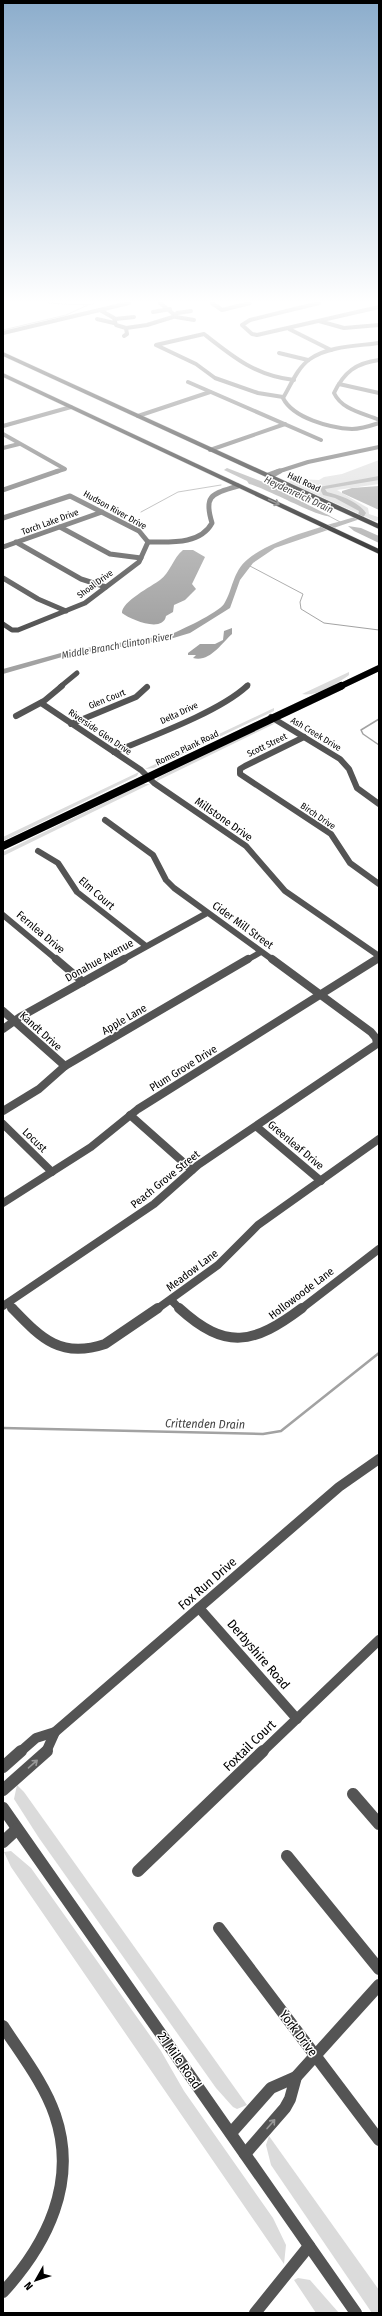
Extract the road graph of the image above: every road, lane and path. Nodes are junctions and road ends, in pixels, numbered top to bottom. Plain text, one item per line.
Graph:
1 (54, 411) edge
2 (80, 411) edge
3 (127, 411) edge
4 (153, 411) edge
5 (255, 411) edge
6 (295, 411) edge
7 (359, 411) edge
8 (138, 416) junction
9 (379, 421) edge
10 (285, 424) junction
11 (3, 426) edge
12 (3, 434) edge
13 (321, 440) dead end
14 (19, 444) junction
15 (176, 447) dead end
16 (379, 447) edge
17 (3, 448) edge
18 (160, 448) junction
19 (210, 450) junction
20 (227, 458) junction
21 (308, 462) junction
22 (193, 464) junction
23 (315, 466) dead end
24 (269, 476) junction
25 (238, 486) junction
26 (3, 490) edge
27 (102, 512) junction
28 (3, 518) edge
29 (60, 527) junction
30 (379, 527) edge
31 (16, 542) junction
32 (148, 542) junction
33 (3, 547) edge
34 (379, 552) edge
35 (141, 558) junction
36 (3, 578) edge
37 (106, 587) junction
38 (66, 611) junction
39 (3, 624) edge
40 (379, 668) edge
41 (76, 673) dead end
42 (248, 685) dead end
43 (147, 687) dead end
44 (41, 703) junction
45 (16, 716) dead end
46 (271, 718) junction
47 (71, 724) junction
48 (304, 737) junction
49 (114, 752) junction
50 (239, 772) joint
51 (147, 777) junction
52 (379, 804) edge
53 (105, 820) dead end
54 (3, 846) edge
55 (38, 851) dead end
56 (379, 884) edge
57 (207, 913) junction
58 (3, 915) edge
59 (146, 946) junction
60 (260, 952) junction
61 (379, 957) edge
62 (83, 982) junction
63 (320, 995) junction
64 (3, 1011) edge
65 (14, 1021) junction
66 (3, 1029) edge
67 (377, 1041) joint
68 (65, 1066) junction
69 (3, 1111) edge
70 (130, 1115) junction
71 (3, 1124) edge
72 (257, 1127) junction
73 (379, 1139) edge
74 (192, 1170) junction
75 (52, 1172) junction
76 (321, 1181) junction
77 (3, 1203) edge
78 (379, 1248) edge
79 (171, 1300) junction
80 (6, 1305) edge
81 (379, 1459) edge
82 (200, 1608) junction
83 (379, 1640) edge
84 (297, 1719) junction
85 (56, 1732) junction
86 (3, 1767) edge
87 (3, 1790) edge
88 (353, 1794) dead end
89 (3, 1808) edge
90 (379, 1824) edge
91 (17, 1829) junction
92 (3, 1842) edge
93 (287, 1856) dead end
94 (138, 1871) dead end
95 (219, 1928) dead end
96 (379, 1969) edge
97 (379, 1985) edge
98 (3, 2026) edge
99 (316, 2055) junction
100 (296, 2077) junction
101 (231, 2133) junction
102 (379, 2140) edge
103 (245, 2154) junction
104 (309, 2246) junction
105 (3, 2292) edge
106 (255, 2313) edge
107 (356, 2313) edge

1 - 11 street
2 - 18 highway
3 - 8 highway, Hall Road
4 - 8 street
5 - 10 street
6 - 9 street
7 - 9 street
8 - 19 highway, Hall Road
10 - 13 street
10 - 19 street
12 - 14 street
14 - 17 street
14 - 26 street
15 - 18 highway
16 - 21 street
18 - 22 highway
19 - 20 highway, Hall Road
20 - 22 highway
20 - 24 highway, Hall Road
21 - 23 street
21 - 24 street
22 - 25 highway
24 - 30 highway, Hall Road
25 - 32 street
25 -> 34 highway
27 - 28 street, Hudson River Drive
27 - 29 street, Torch Lake Drive
27 - 32 street, Hudson River Drive
29 - 31 street, Torch Lake Drive
29 - 35 street
31 - 33 street, Torch Lake Drive
31 - 37 street
32 - 35 street, Shoal Drive
35 - 37 street, Shoal Drive
36 - 38 street
37 - 38 street, Shoal Drive
38 - 39 street, Shoal Drive
40 - 46 main road, Romeo Plank Road
41 - 44 street
42 - 49 street, Delta Drive
43 - 47 street, Glen Court
44 - 45 street
44 - 47 street, Riverside Glen Drive
46 - 48 street, Ash Creek Drive
46 - 51 main road, Romeo Plank Road
47 - 49 street, Riverside Glen Drive
48 - 50 street, Scott Street
48 - 52 street, Ash Creek Drive
49 - 51 street, Riverside Glen Drive
50 - 56 street, Birch Drive
51 - 54 main road, Romeo Plank Road
51 - 61 street, Millstone Drive
53 - 57 street, Cider Mill Street
55 - 59 street, Elm Court
57 - 59 street, Donahue Avenue
57 - 60 street, Cider Mill Street
58 - 62 street, Fernlea Drive
59 - 62 street, Donahue Avenue
60 - 63 street, Cider Mill Street
60 - 68 street, Apple Lane
61 - 63 street, Plum Grove Drive
62 - 65 street, Donahue Avenue
63 - 67 street, Cider Mill Street
63 - 70 street, Plum Grove Drive
64 - 65 street, Kandt Drive
65 - 66 street, Donahue Avenue
65 - 68 street, Kandt Drive
67 - 72 street, Peach Grove Street
68 - 69 street, Apple Lane
70 - 74 street
70 - 75 street, Plum Grove Drive
71 - 75 street, Locust
72 - 74 street, Peach Grove Street
72 - 76 street, Greenleaf Drive
73 - 76 street, Meadow Lane
74 - 80 street, Peach Grove Street
75 - 77 street, Plum Grove Drive
76 - 79 street, Meadow Lane
78 - 79 street, Hollowoode Lane
79 - 80 street, Meadow Lane
81 - 82 street, Fox Run Drive
82 - 84 street, Derbyshire Road
82 - 85 street, Fox Run Drive
83 - 84 street, Foxtail Court
84 - 94 street, Foxtail Court
85 - 86 street, Fox Run Drive
87 -> 85 street, Fox Run Drive
88 - 90 street
89 - 91 street, 21 Mile Road
91 - 92 street
91 - 101 street, 21 Mile Road
93 - 96 street
95 - 99 street, York Drive
97 - 99 street
98 - 105 street
99 - 100 street
99 - 102 street, York Drive
100 - 101 street
103 -> 100 street
101 - 103 street, 21 Mile Road
103 - 104 street, 21 Mile Road
104 - 106 street
104 - 107 street, 21 Mile Road

